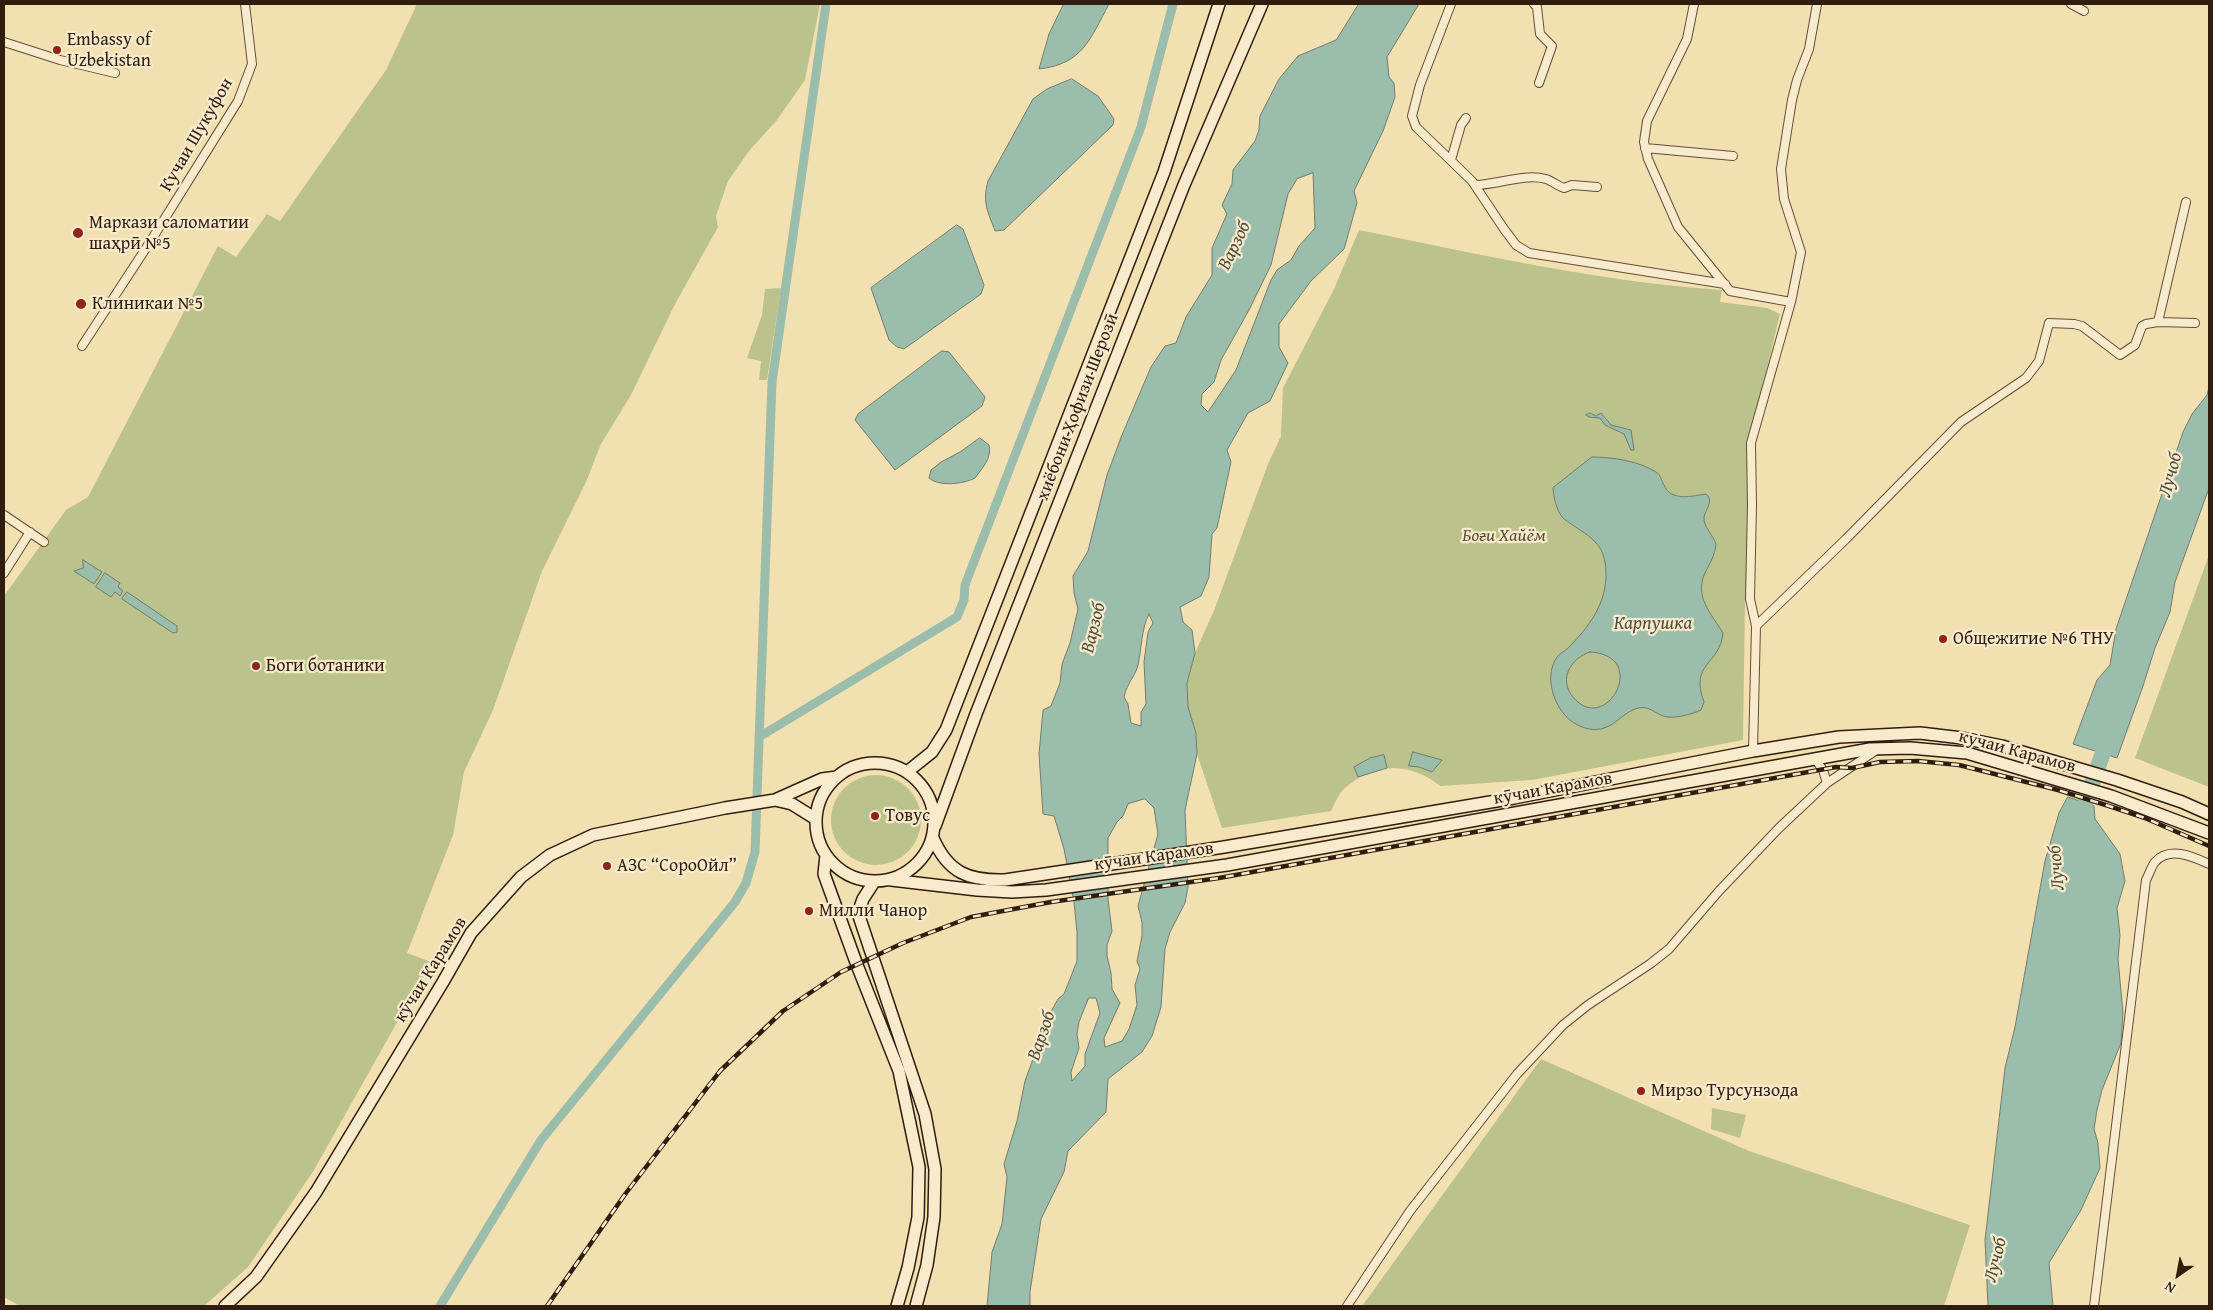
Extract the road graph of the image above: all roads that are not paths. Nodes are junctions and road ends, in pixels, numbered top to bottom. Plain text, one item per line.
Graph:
1 (245, 4) edge
2 (1219, 4) edge
3 (1262, 4) edge
4 (1451, 4) edge
5 (1534, 4) edge
6 (1694, 4) edge
7 (1817, 4) edge
8 (2071, 4) edge
9 (2084, 11) dead end
10 (4, 42) edge
11 (115, 72) dead end
12 (1539, 83) dead end
13 (1466, 118) dead end
14 (1645, 148) junction
15 (1733, 156) dead end
16 (1451, 160) junction
17 (1475, 185) junction
18 (1597, 187) dead end
19 (2186, 202) dead end
20 (1725, 284) junction
21 (1791, 302) junction
22 (2158, 322) junction
23 (2196, 323) dead end
24 (82, 346) dead end
25 (4, 515) edge
26 (30, 532) junction
27 (44, 542) dead end
28 (4, 573) edge
29 (1756, 626) junction
30 (1878, 749) junction
31 (1753, 751) junction
32 (1815, 759) junction
33 (1665, 769) junction
34 (907, 772) junction
35 (836, 777) junction
36 (1827, 783) junction
37 (1667, 786) junction
38 (775, 800) junction
39 (2209, 814) edge
40 (816, 819) junction
41 (935, 826) junction
42 (2209, 833) edge
43 (933, 838) junction
44 (826, 855) junction
45 (2209, 864) edge
46 (891, 880) junction
47 (874, 882) junction
48 (225, 1306) edge
49 (897, 1306) edge
50 (916, 1306) edge
51 (1347, 1306) edge
52 (2094, 1306) edge

1 - 24 street, Кучаи Шукуфон
2 - 34 main road, хиёбони Ҳофизи Шерозӣ
3 - 41 main road, хиёбони Ҳофизи Шерозӣ
4 - 16 street
5 - 12 street
6 - 14 street
7 - 21 street
8 - 9 street
10 - 11 street
13 - 16 street
14 - 15 street
14 - 20 street
16 - 17 street
17 - 18 street
17 - 20 street
19 - 22 street
20 - 21 street
21 - 29 street
22 - 23 street
22 - 29 street
25 - 26 street
26 - 27 street
26 - 28 street
29 - 31 street
30 - 32 main road, кӯчаи Карамов
30 - 36 street
30 - 42 main road, кӯчаи Карамов
31 - 33 main road, кӯчаи Карамов
31 - 39 main road, кӯчаи Карамов
32 - 36 street
32 - 37 main road, кӯчаи Карамов
33 - 37 main road
33 - 43 main road, кӯчаи Карамов
34 - 35 main road, хиёбони Ҳофизи Шерозӣ
34 - 41 main road, хиёбони Ҳофизи Шерозӣ
35 - 38 main road, кӯчаи Карамов
35 - 40 main road, хиёбони Ҳофизи Шерозӣ
36 - 51 street
37 - 46 main road, кӯчаи Карамов
38 - 40 main road, кӯчаи Карамов
38 - 48 main road, кӯчаи Карамов
40 - 44 main road, хиёбони Ҳофизи Шерозӣ
41 - 43 main road, хиёбони Ҳофизи Шерозӣ
43 - 46 main road, хиёбони Ҳофизи Шерозӣ
44 - 47 main road, хиёбони Ҳофизи Шерозӣ
44 - 49 main road, хиёбони Ҳофизи Шерозӣ
45 - 52 street
46 - 47 main road, хиёбони Ҳофизи Шерозӣ
47 - 50 main road

